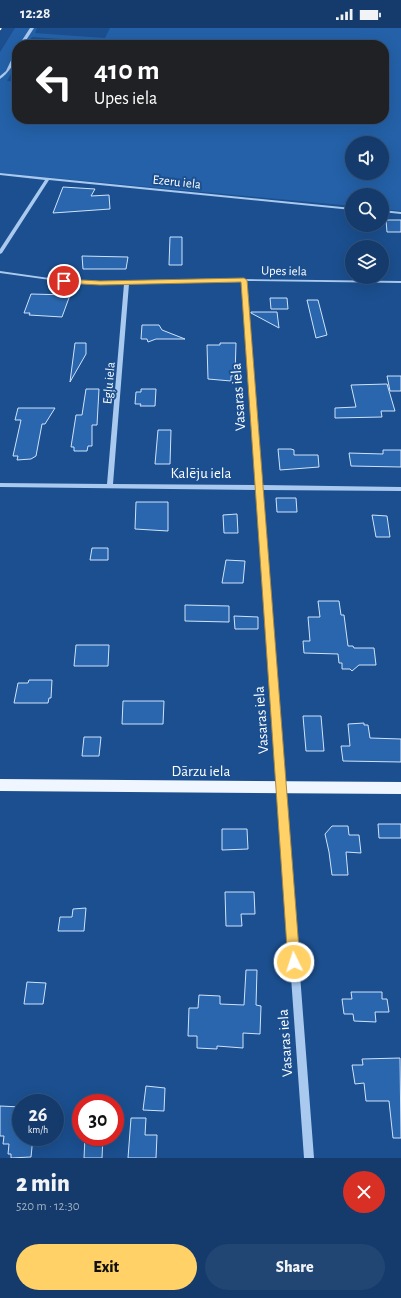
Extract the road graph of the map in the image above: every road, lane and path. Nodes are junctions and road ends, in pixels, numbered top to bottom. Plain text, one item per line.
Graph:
1 (32, 28) edge
2 (24, 40) edge
3 (12, 62) edge
4 (0, 78) edge
5 (0, 174) edge
6 (48, 179) junction
7 (345, 208) edge
8 (389, 212) edge
9 (401, 213) edge
10 (0, 253) edge
11 (0, 272) edge
12 (244, 280) junction
13 (401, 282) edge
14 (126, 283) junction
15 (0, 485) edge
16 (110, 486) junction
17 (259, 487) junction
18 (401, 489) edge
19 (0, 785) edge
20 (281, 787) junction
21 (401, 788) edge
22 (309, 1158) edge

1 - 2 street
3 - 4 street
5 - 6 street, Ezeru iela
6 - 7 street, Ezeru iela
6 - 10 street
8 - 9 street
11 - 14 street, Upes iela
12 - 13 street, Upes iela
12 - 14 street, Upes iela
12 - 17 street, Vasaras iela
14 - 16 street, Egļu iela
15 - 16 street, Kalēju iela
16 - 17 street, Kalēju iela
17 - 18 street, Kalēju iela
17 - 20 street, Vasaras iela
19 - 20 main road, Dārzu iela
20 - 21 main road, Dārzu iela
20 - 22 street, Vasaras iela

